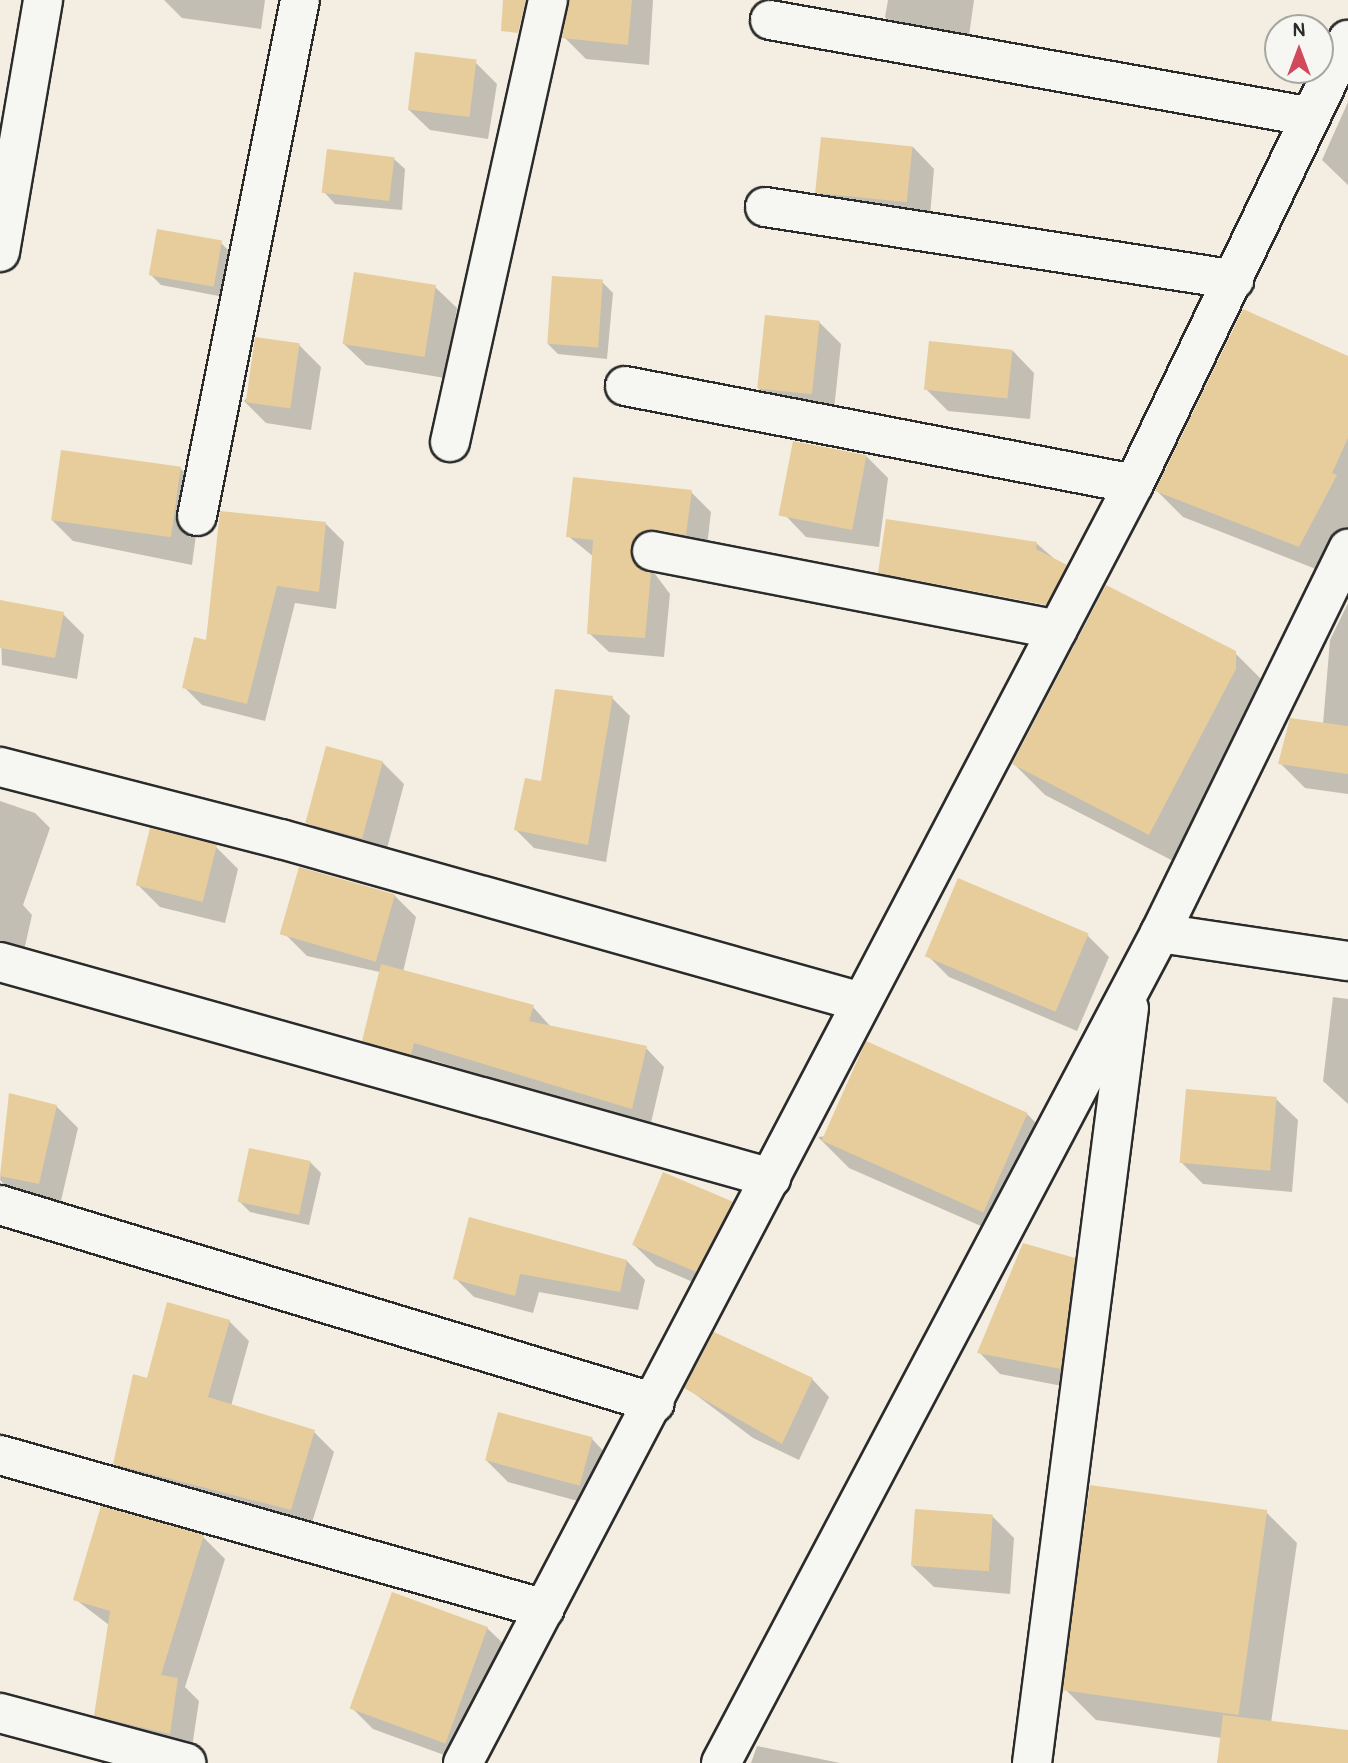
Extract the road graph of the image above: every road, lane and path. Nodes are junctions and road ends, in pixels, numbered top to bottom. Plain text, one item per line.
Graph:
1 (43, 0) edge
2 (300, 0) edge
3 (548, 0) edge
4 (770, 20) dead end
5 (1348, 40) edge
6 (1307, 116) junction
7 (765, 207) dead end
8 (0, 251) edge
9 (1234, 281) junction
10 (625, 386) dead end
11 (450, 443) dead end
12 (1134, 484) junction
13 (197, 516) dead end
14 (1348, 549) edge
15 (652, 551) dead end
16 (1057, 630) junction
17 (0, 767) edge
18 (1160, 933) junction
19 (1348, 961) edge
20 (0, 962) edge
21 (1132, 985) junction
22 (861, 1003) junction
23 (771, 1178) junction
24 (0, 1205) edge
25 (655, 1403) junction
26 (0, 1455) edge
27 (545, 1609) junction
28 (0, 1713) edge
29 (186, 1763) edge
30 (463, 1763) edge
31 (721, 1763) edge
32 (1032, 1763) edge

1 - 8 street
2 - 13 street
3 - 11 street
4 - 6 street
5 - 6 street
6 - 9 street
7 - 9 street
9 - 12 street
10 - 12 street
12 - 16 street
14 - 18 street
15 - 16 street
16 - 22 street
17 - 22 street
18 - 19 street
18 - 21 street
20 - 23 street
21 - 31 street
21 - 32 street
22 - 23 street
23 - 25 street
24 - 25 street
25 - 27 street
26 - 27 street
27 - 30 street
28 - 29 street

